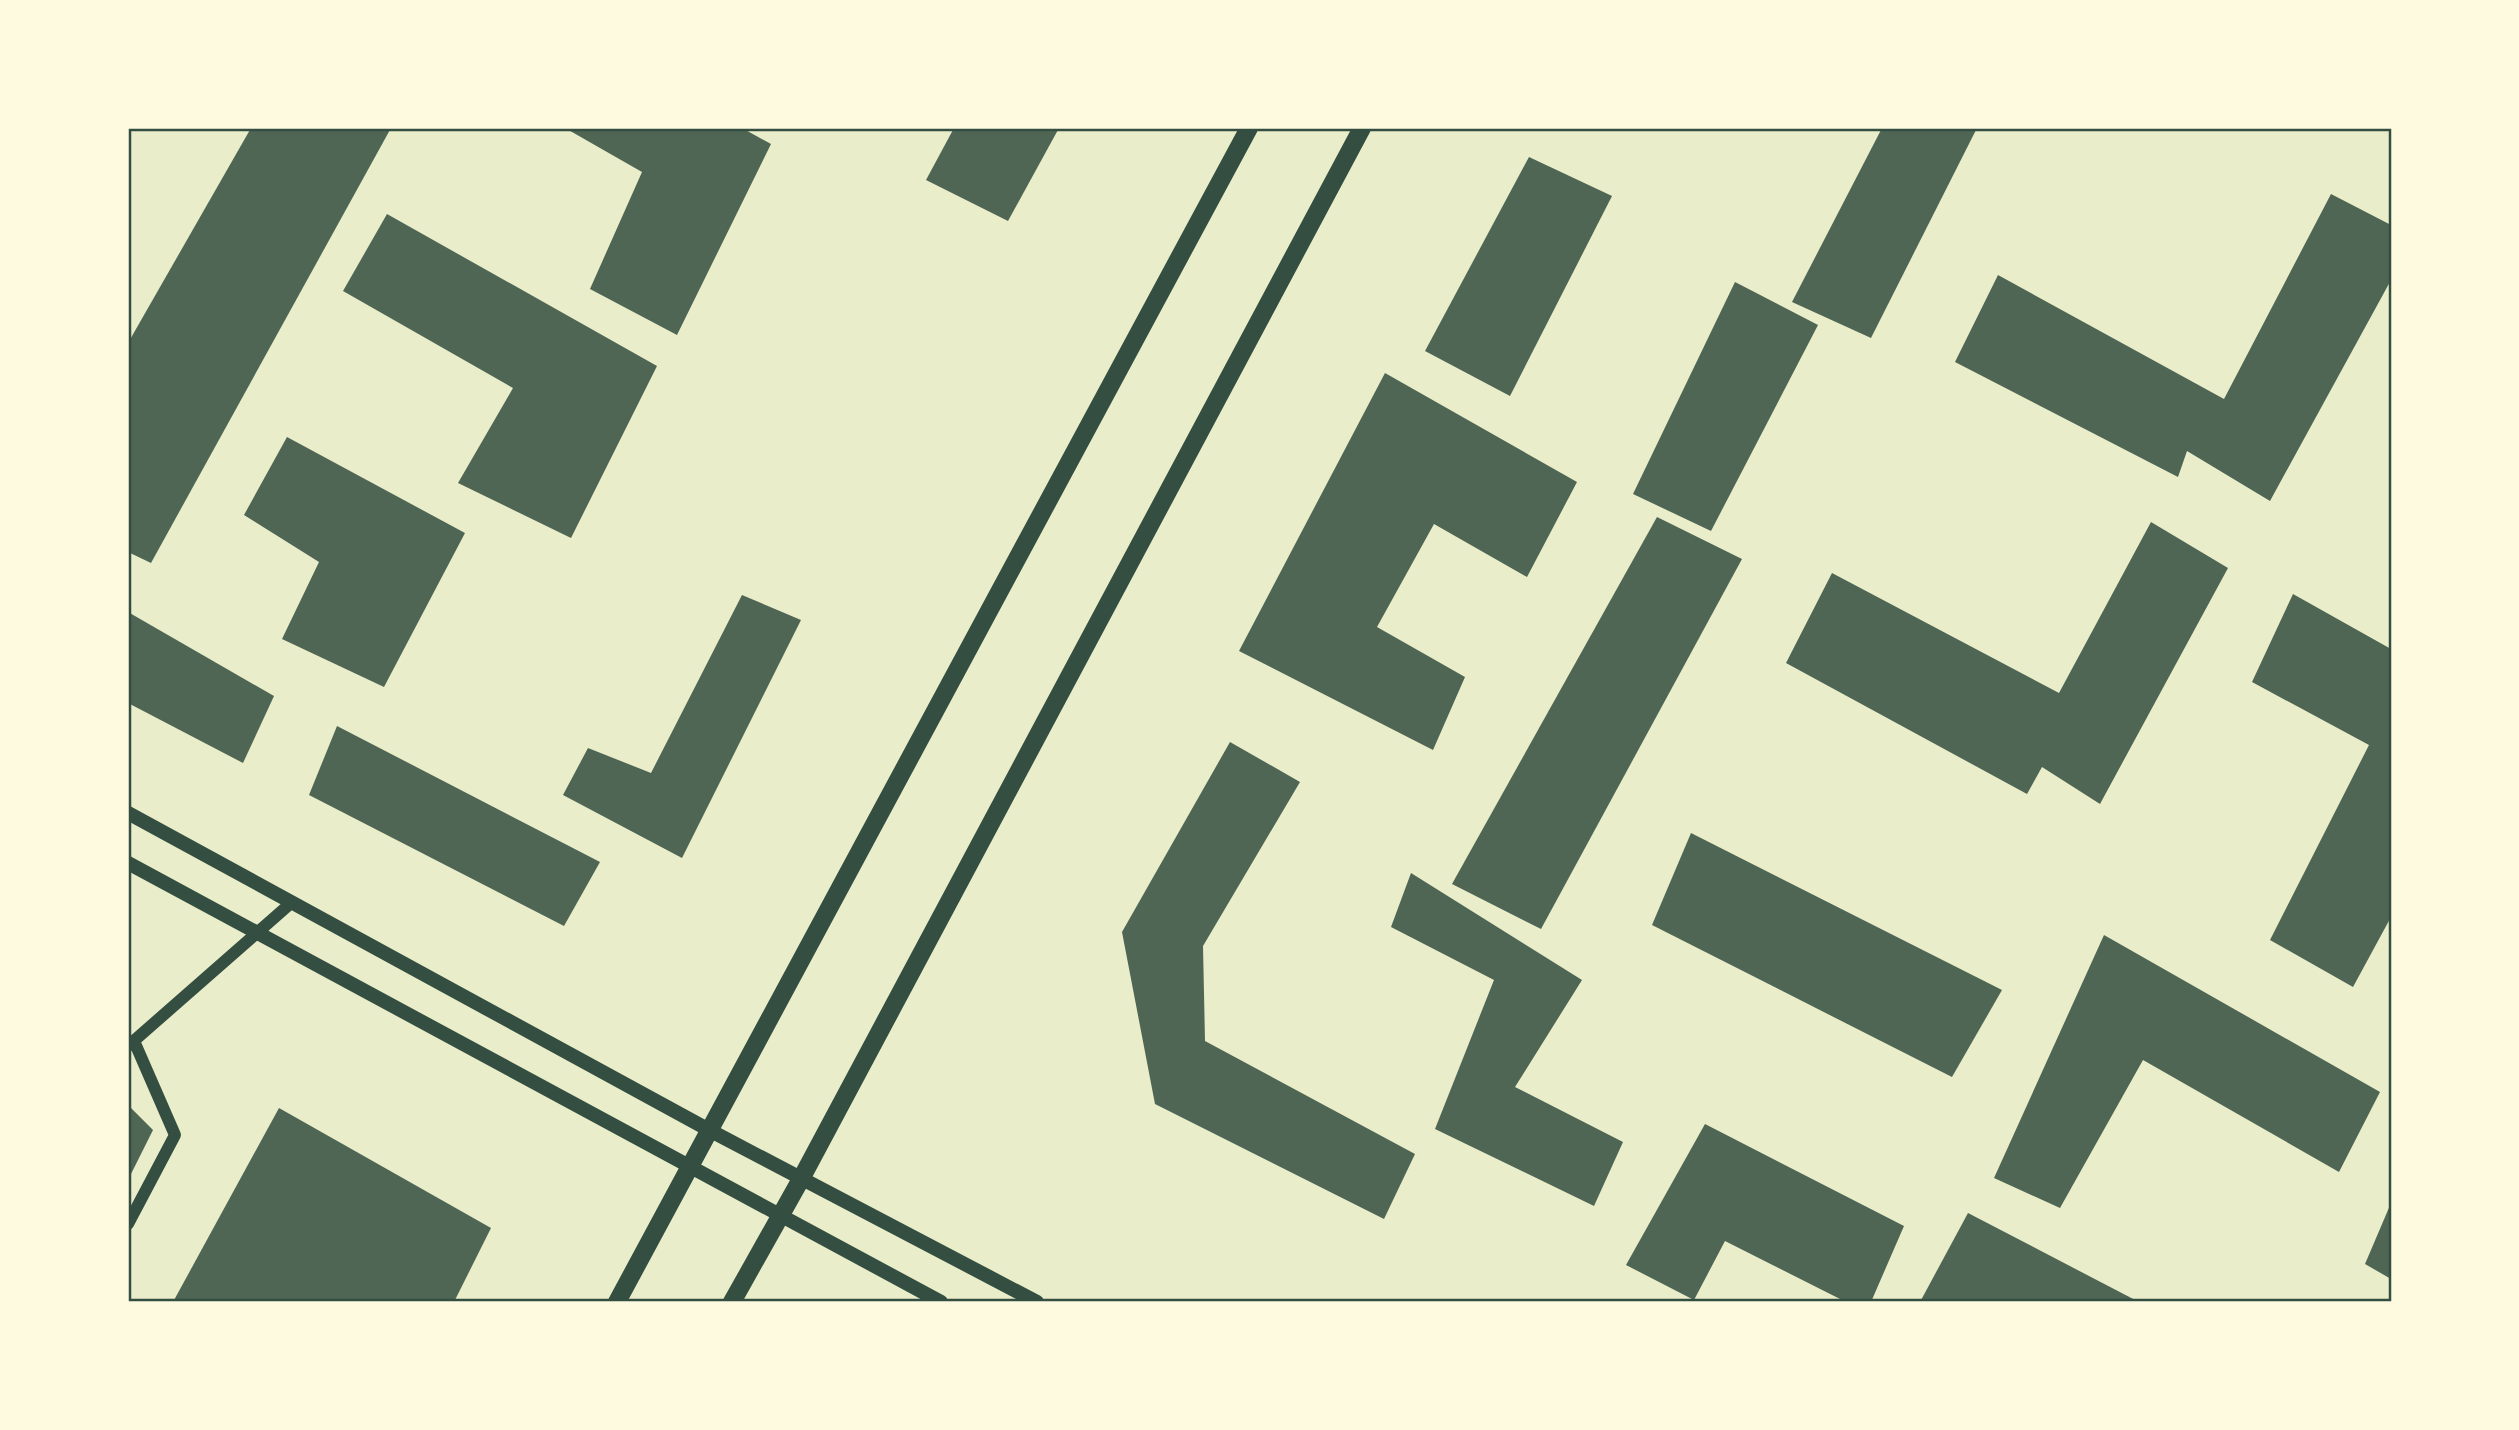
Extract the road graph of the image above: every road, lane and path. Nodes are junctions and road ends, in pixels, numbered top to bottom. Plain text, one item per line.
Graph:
1 (1249, 128) edge
2 (1362, 128) edge
3 (128, 813) edge
4 (128, 863) edge
5 (292, 903) junction
6 (257, 933) junction
7 (131, 1044) edge
8 (711, 1131) junction
9 (691, 1168) junction
10 (801, 1179) junction
11 (781, 1216) junction
12 (128, 1224) edge
13 (617, 1302) edge
14 (732, 1302) edge
15 (941, 1302) edge
16 (1037, 1302) edge

1 - 8 main road
2 - 10 main road
3 - 5 main road
4 - 6 main road
5 - 6 street
5 - 8 main road
6 - 7 street
6 - 9 main road
7 - 12 street
8 - 9 main road
8 - 10 main road
9 - 11 main road
9 - 13 main road
10 - 11 main road
10 - 16 main road
11 - 14 main road
11 - 15 main road

